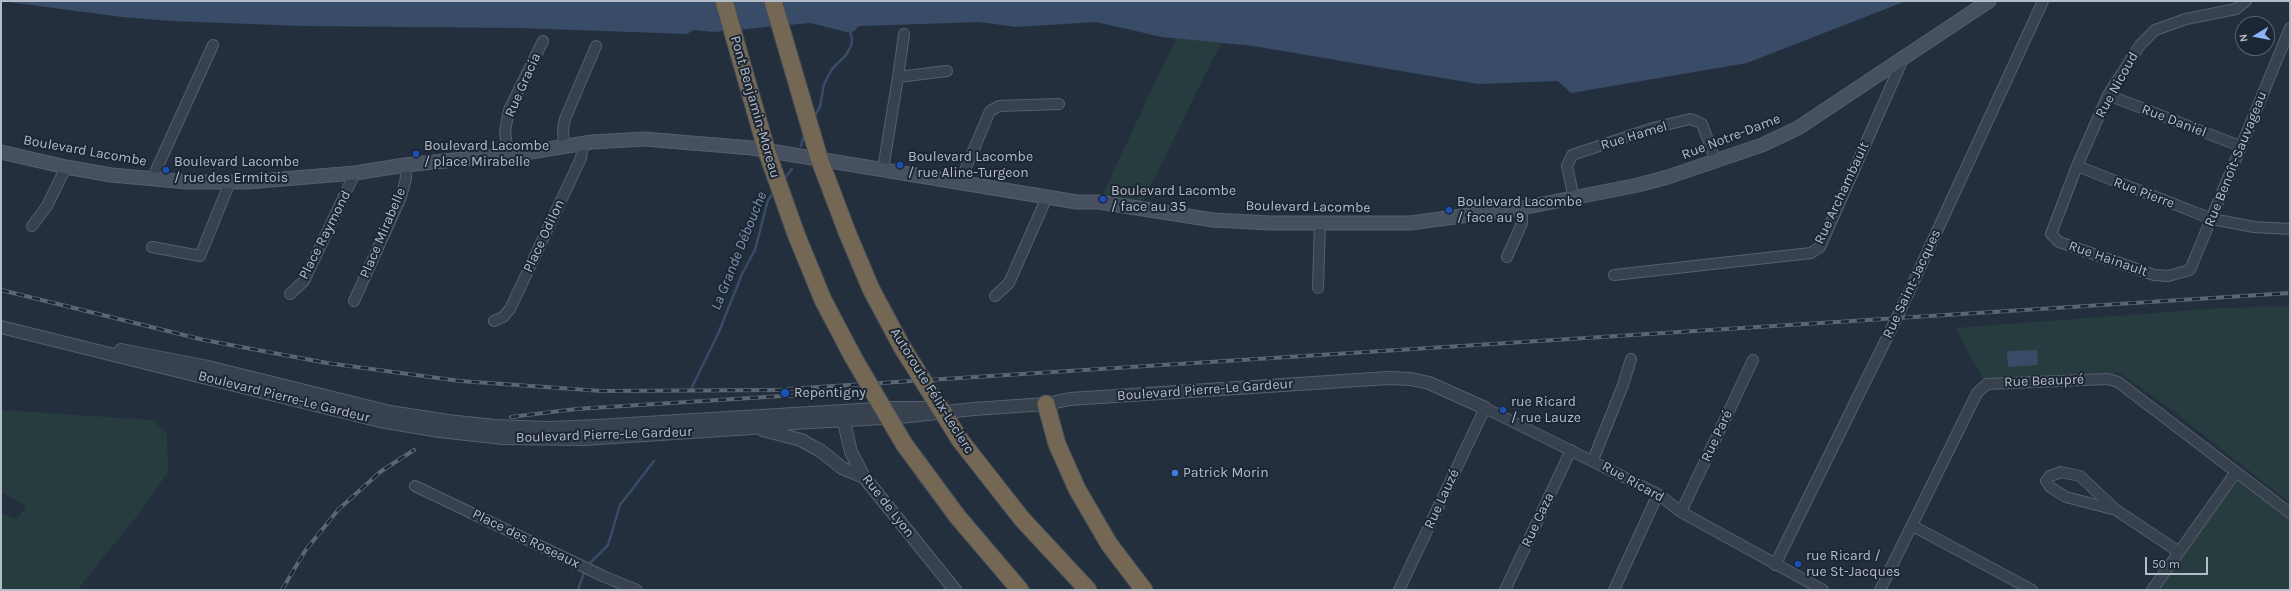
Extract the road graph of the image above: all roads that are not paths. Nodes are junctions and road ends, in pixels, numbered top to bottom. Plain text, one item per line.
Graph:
1 (724, 1) edge
2 (773, 1) edge
3 (1989, 1) edge
4 (2043, 1) edge
5 (2246, 1) edge
6 (2290, 28) edge
7 (904, 34) dead end
8 (543, 41) dead end
9 (213, 45) dead end
10 (596, 46) dead end
11 (1903, 59) junction
12 (947, 71) dead end
13 (898, 77) junction
14 (2108, 95) junction
15 (1059, 104) dead end
16 (583, 143) junction
17 (564, 146) junction
18 (2240, 146) junction
19 (1, 152) edge
20 (508, 154) junction
21 (1716, 161) junction
22 (405, 165) junction
23 (2077, 166) junction
24 (66, 167) junction
25 (883, 169) junction
26 (355, 173) junction
27 (152, 179) junction
28 (230, 182) junction
29 (963, 182) junction
30 (1047, 196) junction
31 (1574, 199) junction
32 (1522, 208) junction
33 (2212, 219) junction
34 (1320, 224) junction
35 (32, 226) dead end
36 (2290, 229) edge
37 (2051, 234) joint
38 (152, 247) dead end
39 (1507, 257) dead end
40 (1614, 275) dead end
41 (2168, 276) joint
42 (1318, 288) dead end
43 (290, 294) dead end
44 (994, 296) dead end
45 (354, 301) dead end
46 (494, 321) dead end
47 (1, 327) edge
48 (52, 340) junction
49 (1631, 359) dead end
50 (1753, 360) dead end
51 (1436, 385) joint
52 (1046, 404) junction
53 (1485, 408) junction
54 (842, 416) junction
55 (752, 428) junction
56 (1571, 450) junction
57 (1593, 460) junction
58 (2236, 472) junction
59 (864, 477) junction
60 (415, 486) dead end
61 (1658, 494) junction
62 (2116, 510) junction
63 (1681, 512) junction
64 (2290, 513) edge
65 (1913, 526) junction
66 (2178, 552) junction
67 (1775, 565) junction
68 (637, 590) edge
69 (955, 590) edge
70 (1020, 590) edge
71 (1088, 590) edge
72 (1144, 590) edge
73 (1399, 590) edge
74 (1505, 590) edge
75 (1614, 590) edge
76 (1823, 590) edge
77 (1880, 590) edge
78 (2032, 590) edge
79 (2152, 590) edge

1 - 70 highway, Pont Benjamin-Moreau, bridge
2 - 71 highway, Autoroute Félix-Leclerc, bridge
3 - 11 main road, Rue Notre-Dame
4 - 67 street, Rue Saint-Jacques
5 - 14 street, Rue Nicoud
6 - 18 street, Rue Benoît-Sauvageau
7 - 13 street
8 - 20 street, Rue Gracia
9 - 27 street
10 - 17 street
11 - 21 main road, Rue Notre-Dame
11 - 40 street, Rue Archambault
12 - 13 street
13 - 25 street
14 - 18 street, Rue Daniel
14 - 23 street, Rue Nicoud
15 - 29 street
16 - 17 main road, Boulevard Lacombe
16 - 25 main road, Boulevard Lacombe
16 - 46 street, Place Odilon
17 - 20 main road, Boulevard Lacombe
18 - 33 street, Rue Benoît-Sauvageau
19 - 24 main road, Boulevard Lacombe
20 - 22 main road, Boulevard Lacombe
21 - 31 main road, Rue Notre-Dame
21 - 31 street, Rue Hamel
22 - 26 main road, Boulevard Lacombe
22 - 45 street, Place Mirabelle
23 - 33 street, Rue Pierre
23 - 37 street, Rue Nicoud
24 - 27 main road, Boulevard Lacombe
24 - 35 street
25 - 29 main road, Boulevard Lacombe
26 - 28 main road, Boulevard Lacombe
26 - 43 street, Place Raymond
27 - 28 main road, Boulevard Lacombe
28 - 38 street
29 - 30 main road, Boulevard Lacombe
30 - 34 main road, Boulevard Lacombe
30 - 44 street
31 - 32 main road, Rue Notre-Dame
32 - 34 main road, Boulevard Lacombe
32 - 39 street
33 - 36 street, Rue Pierre
33 - 41 street, Rue Benoît-Sauvageau
34 - 42 street
37 - 41 street, Rue Hainault
47 - 48 street, Boulevard Pierre-Le Gardeur
48 - 54 street, Boulevard Pierre-Le Gardeur
48 - 55 street, Boulevard Pierre-Le Gardeur
49 - 57 street
50 - 63 street, Rue Paré
51 - 52 street, Boulevard Pierre-Le Gardeur
51 - 53 street, Rue Ricard
52 - 54 street, Boulevard Pierre-Le Gardeur
52 - 72 highway
53 - 56 street, Rue Ricard
53 - 73 street, Rue Lauzé
54 - 55 street, Boulevard Pierre-Le Gardeur
54 - 59 street, Rue de Lyon
55 - 59 street
56 - 57 street, Rue Ricard
56 - 74 street, Rue Caza
57 - 61 street, Rue Ricard
58 - 64 street, Rue Beaupré
58 - 65 street, Rue Beaupré
58 - 66 street
59 - 69 street, Rue de Lyon
60 - 68 street, Place des Roseaux
61 - 63 street, Rue Ricard
61 - 75 street
62 - 62 street
62 - 66 street
63 - 67 street, Rue Ricard
65 - 77 street, Rue Beaupré
65 - 78 street
66 - 79 street
67 - 76 street, Rue Ricard

